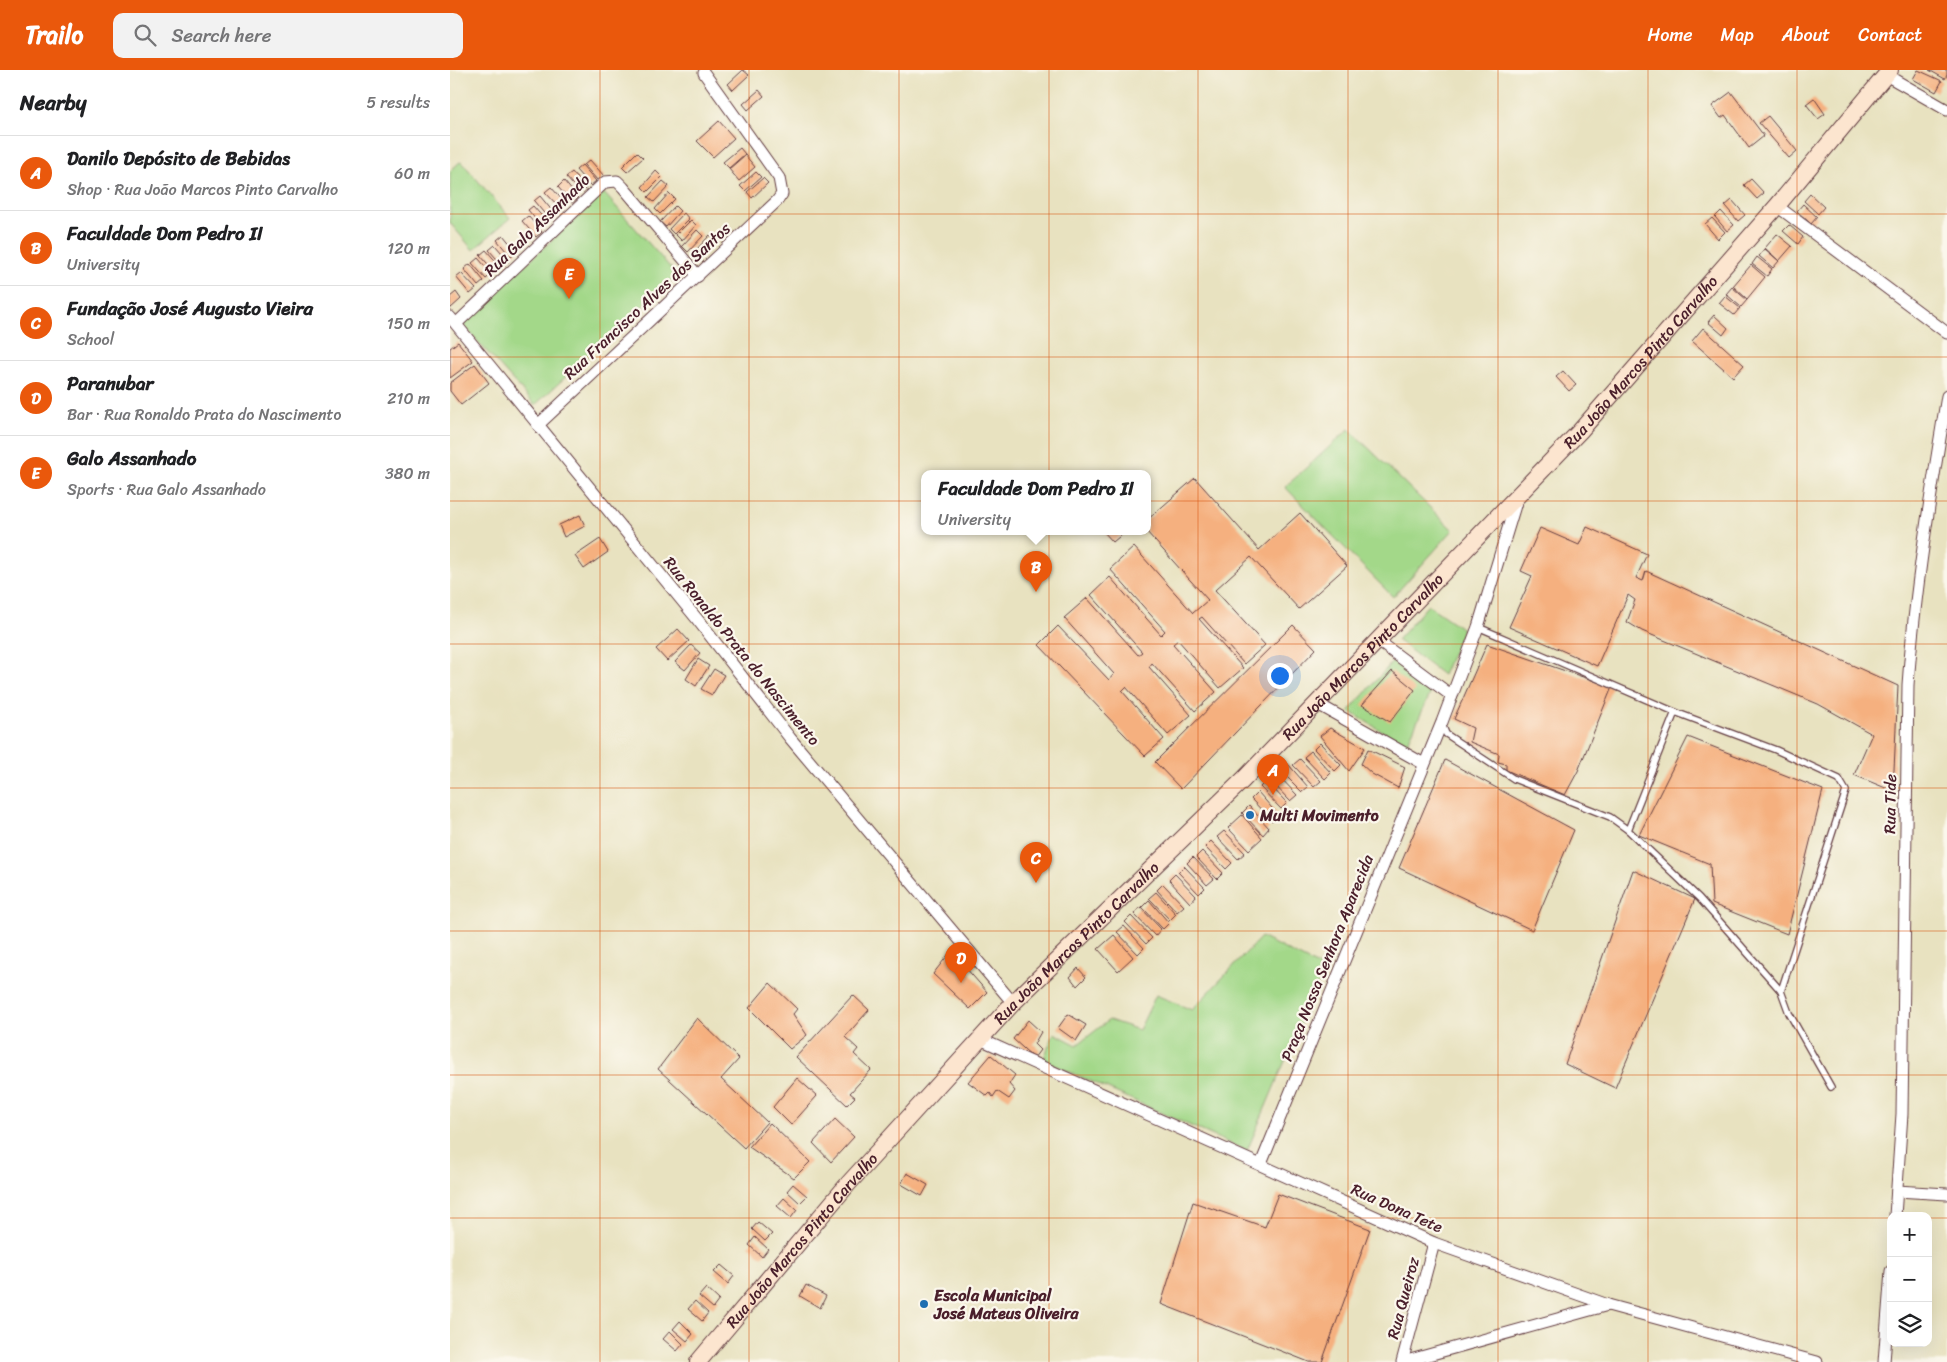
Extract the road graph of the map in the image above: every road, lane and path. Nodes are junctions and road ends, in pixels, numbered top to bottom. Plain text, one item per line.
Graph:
1 (1888, 72) edge
2 (704, 73) dead end
3 (1947, 110) edge
4 (1777, 206) junction
5 (698, 276) junction
6 (453, 320) edge
7 (1947, 333) edge
8 (1947, 396) edge
9 (538, 425) junction
10 (1518, 497) junction
11 (1478, 627) junction
12 (1377, 640) junction
13 (1452, 696) junction
14 (1316, 703) junction
15 (1675, 712) junction
16 (1442, 722) junction
17 (1424, 764) junction
18 (1628, 830) junction
19 (1781, 991) junction
20 (1013, 1003) junction
21 (980, 1039) junction
22 (1832, 1087) dead end
23 (1261, 1164) junction
24 (1897, 1191) junction
25 (1947, 1194) edge
26 (1895, 1212) edge
27 (1434, 1243) junction
28 (1889, 1302) edge
29 (1608, 1304) junction
30 (698, 1362) edge
31 (1402, 1362) edge
32 (1817, 1362) edge
33 (1884, 1362) edge

1 - 3 street
1 - 4 main road, Rua João Marcos Pinto Carvalho
2 - 5 street, Rua Francisco Alves dos Santos
4 - 7 street
4 - 10 main road, Rua João Marcos Pinto Carvalho
5 - 6 street, Rua Galo Assanhado
5 - 9 street, Rua Francisco Alves dos Santos
6 - 9 street, Rua Ronaldo Prata do Nascimento
8 - 24 street, Rua Tide
9 - 20 street, Rua Ronaldo Prata do Nascimento
10 - 11 street, Praça Nossa Senhora Aparecida
10 - 12 main road, Rua João Marcos Pinto Carvalho
11 - 13 street, Praça Nossa Senhora Aparecida
11 - 15 lane
12 - 13 street
12 - 14 main road, Rua João Marcos Pinto Carvalho
13 - 16 street, Praça Nossa Senhora Aparecida
14 - 17 street
14 - 20 main road, Rua João Marcos Pinto Carvalho
15 - 18 lane
15 - 19 lane
16 - 17 street, Praça Nossa Senhora Aparecida
16 - 18 lane
17 - 23 street, Praça Nossa Senhora Aparecida
18 - 19 lane
19 - 22 lane
20 - 21 main road, Rua João Marcos Pinto Carvalho
21 - 23 street, Rua Dona Tete
21 - 30 main road, Rua João Marcos Pinto Carvalho
23 - 27 street, Rua Dona Tete
24 - 25 street
24 - 26 street, Rua Tide
27 - 29 street, Rua Dona Tete
27 - 31 street, Rua Queiroz
28 - 33 street
29 - 31 street
29 - 32 street, Rua Dona Tete

